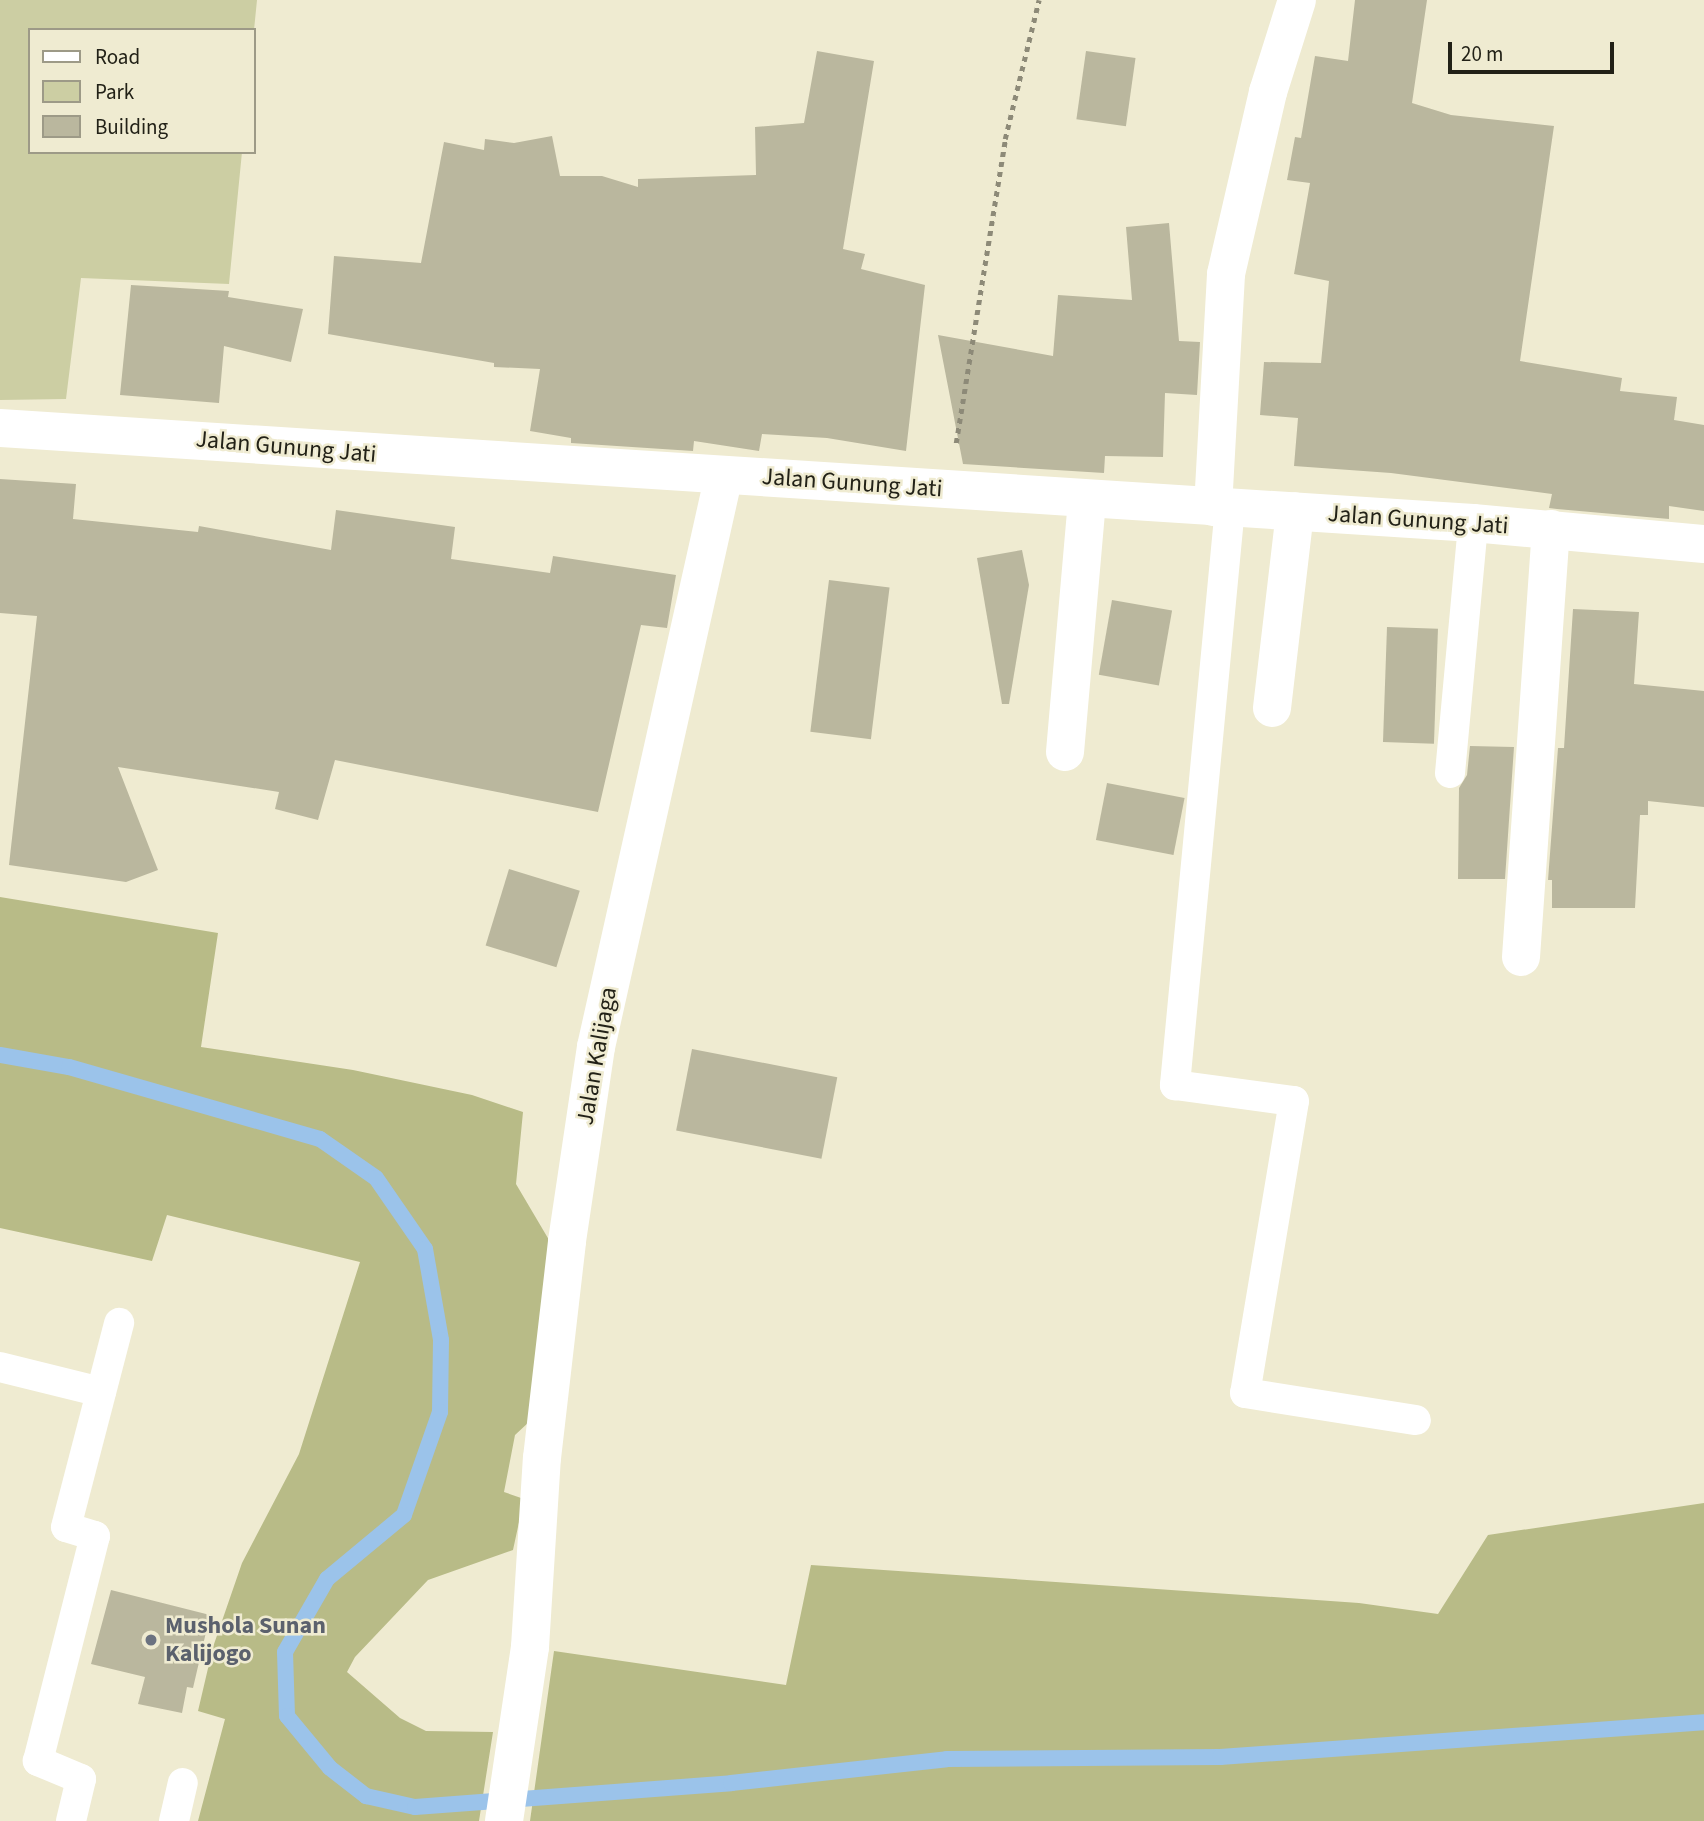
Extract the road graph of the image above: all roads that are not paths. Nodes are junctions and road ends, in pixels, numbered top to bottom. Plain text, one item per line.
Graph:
1 (1297, 0) edge
2 (0, 428) edge
3 (724, 475) junction
4 (1087, 499) junction
5 (1222, 507) junction
6 (1295, 511) junction
7 (1473, 523) junction
8 (1551, 529) junction
9 (1704, 544) edge
10 (1272, 708) dead end
11 (1065, 751) dead end
12 (1450, 772) dead end
13 (1521, 957) dead end
14 (119, 1323) dead end
15 (0, 1367) edge
16 (101, 1392) junction
17 (1416, 1420) dead end
18 (183, 1783) dead end
19 (71, 1821) edge
20 (174, 1821) edge
21 (504, 1821) edge

1 - 5 street
2 - 3 street, Jalan Gunung Jati
3 - 4 street, Jalan Gunung Jati
3 - 21 street, Jalan Kalijaga
4 - 5 street, Jalan Gunung Jati
4 - 11 street
5 - 6 street, Jalan Gunung Jati
5 - 17 lane
6 - 7 street, Jalan Gunung Jati
6 - 10 street
7 - 8 street, Jalan Gunung Jati
7 - 12 lane
8 - 9 street, Jalan Gunung Jati
8 - 13 street
14 - 16 lane
15 - 16 lane
16 - 19 lane
18 - 20 lane

